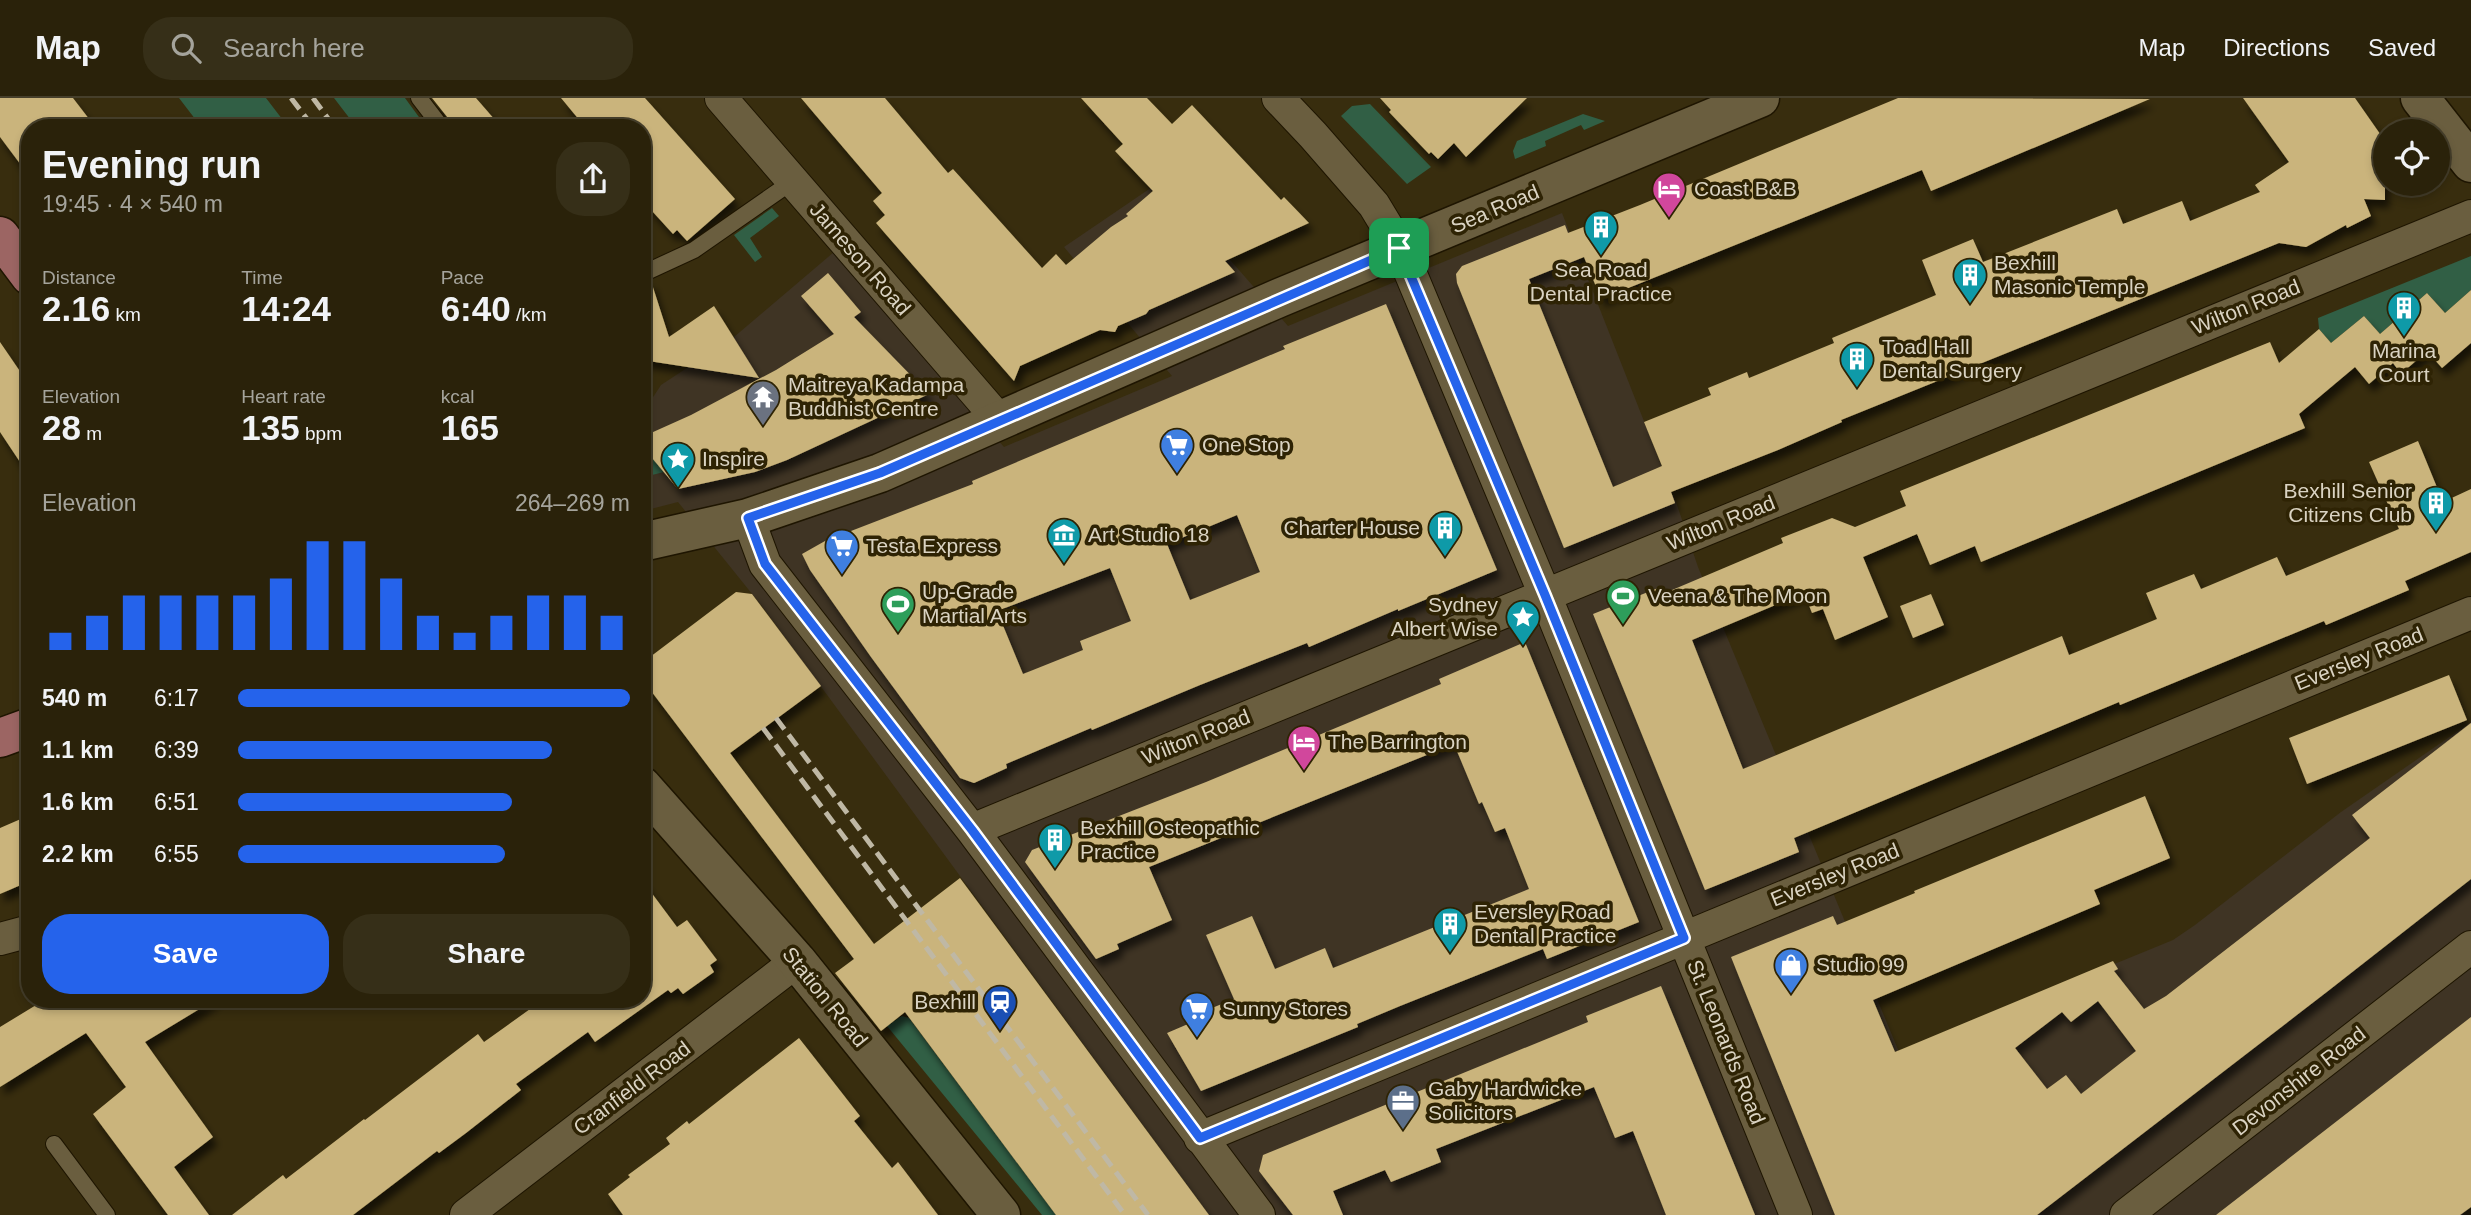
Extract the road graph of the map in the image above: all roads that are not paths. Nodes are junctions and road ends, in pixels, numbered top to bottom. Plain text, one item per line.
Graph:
1 (419, 98) edge
2 (720, 98) edge
3 (1278, 98) edge
4 (1760, 98) edge
5 (2431, 102) edge
6 (435, 119) edge
7 (2471, 163) edge
8 (793, 181) junction
9 (2471, 216) edge
10 (0, 236) edge
11 (1399, 248) junction
12 (21, 264) edge
13 (651, 270) edge
14 (1000, 421) junction
15 (748, 518) junction
16 (651, 540) edge
17 (1545, 595) junction
18 (2471, 612) edge
19 (21, 730) edge
20 (0, 738) edge
21 (651, 796) edge
22 (972, 830) junction
23 (21, 933) edge
24 (1684, 938) junction
25 (0, 939) edge
26 (2471, 947) edge
27 (797, 961) junction
28 (1200, 1138) junction
29 (54, 1144) dead end
30 (107, 1215) edge
31 (466, 1215) edge
32 (1001, 1215) edge
33 (1259, 1215) edge
34 (1796, 1215) edge
35 (2126, 1215) edge

1 - 6 lane
2 - 8 street, Jameson Road
3 - 11 street, St. Leonards Road
4 - 11 main road, Sea Road
5 - 7 main road
8 - 13 lane
8 - 14 street, Jameson Road
9 - 17 street, Wilton Road
10 - 12 main road
11 - 14 main road, Sea Road
11 - 17 street, St. Leonards Road
14 - 15 main road, Sea Road
15 - 16 main road, Sea Road
15 - 22 street
17 - 22 street, Wilton Road
17 - 24 street, St. Leonards Road
18 - 24 street, Eversley Road
19 - 20 main road
21 - 27 main road, Station Road
22 - 28 street
23 - 25 street
24 - 28 street, Eversley Road
24 - 34 street, St. Leonards Road
26 - 35 street, Devonshire Road
27 - 31 street, Cranfield Road
27 - 32 main road, Station Road
28 - 33 street
29 - 30 lane

